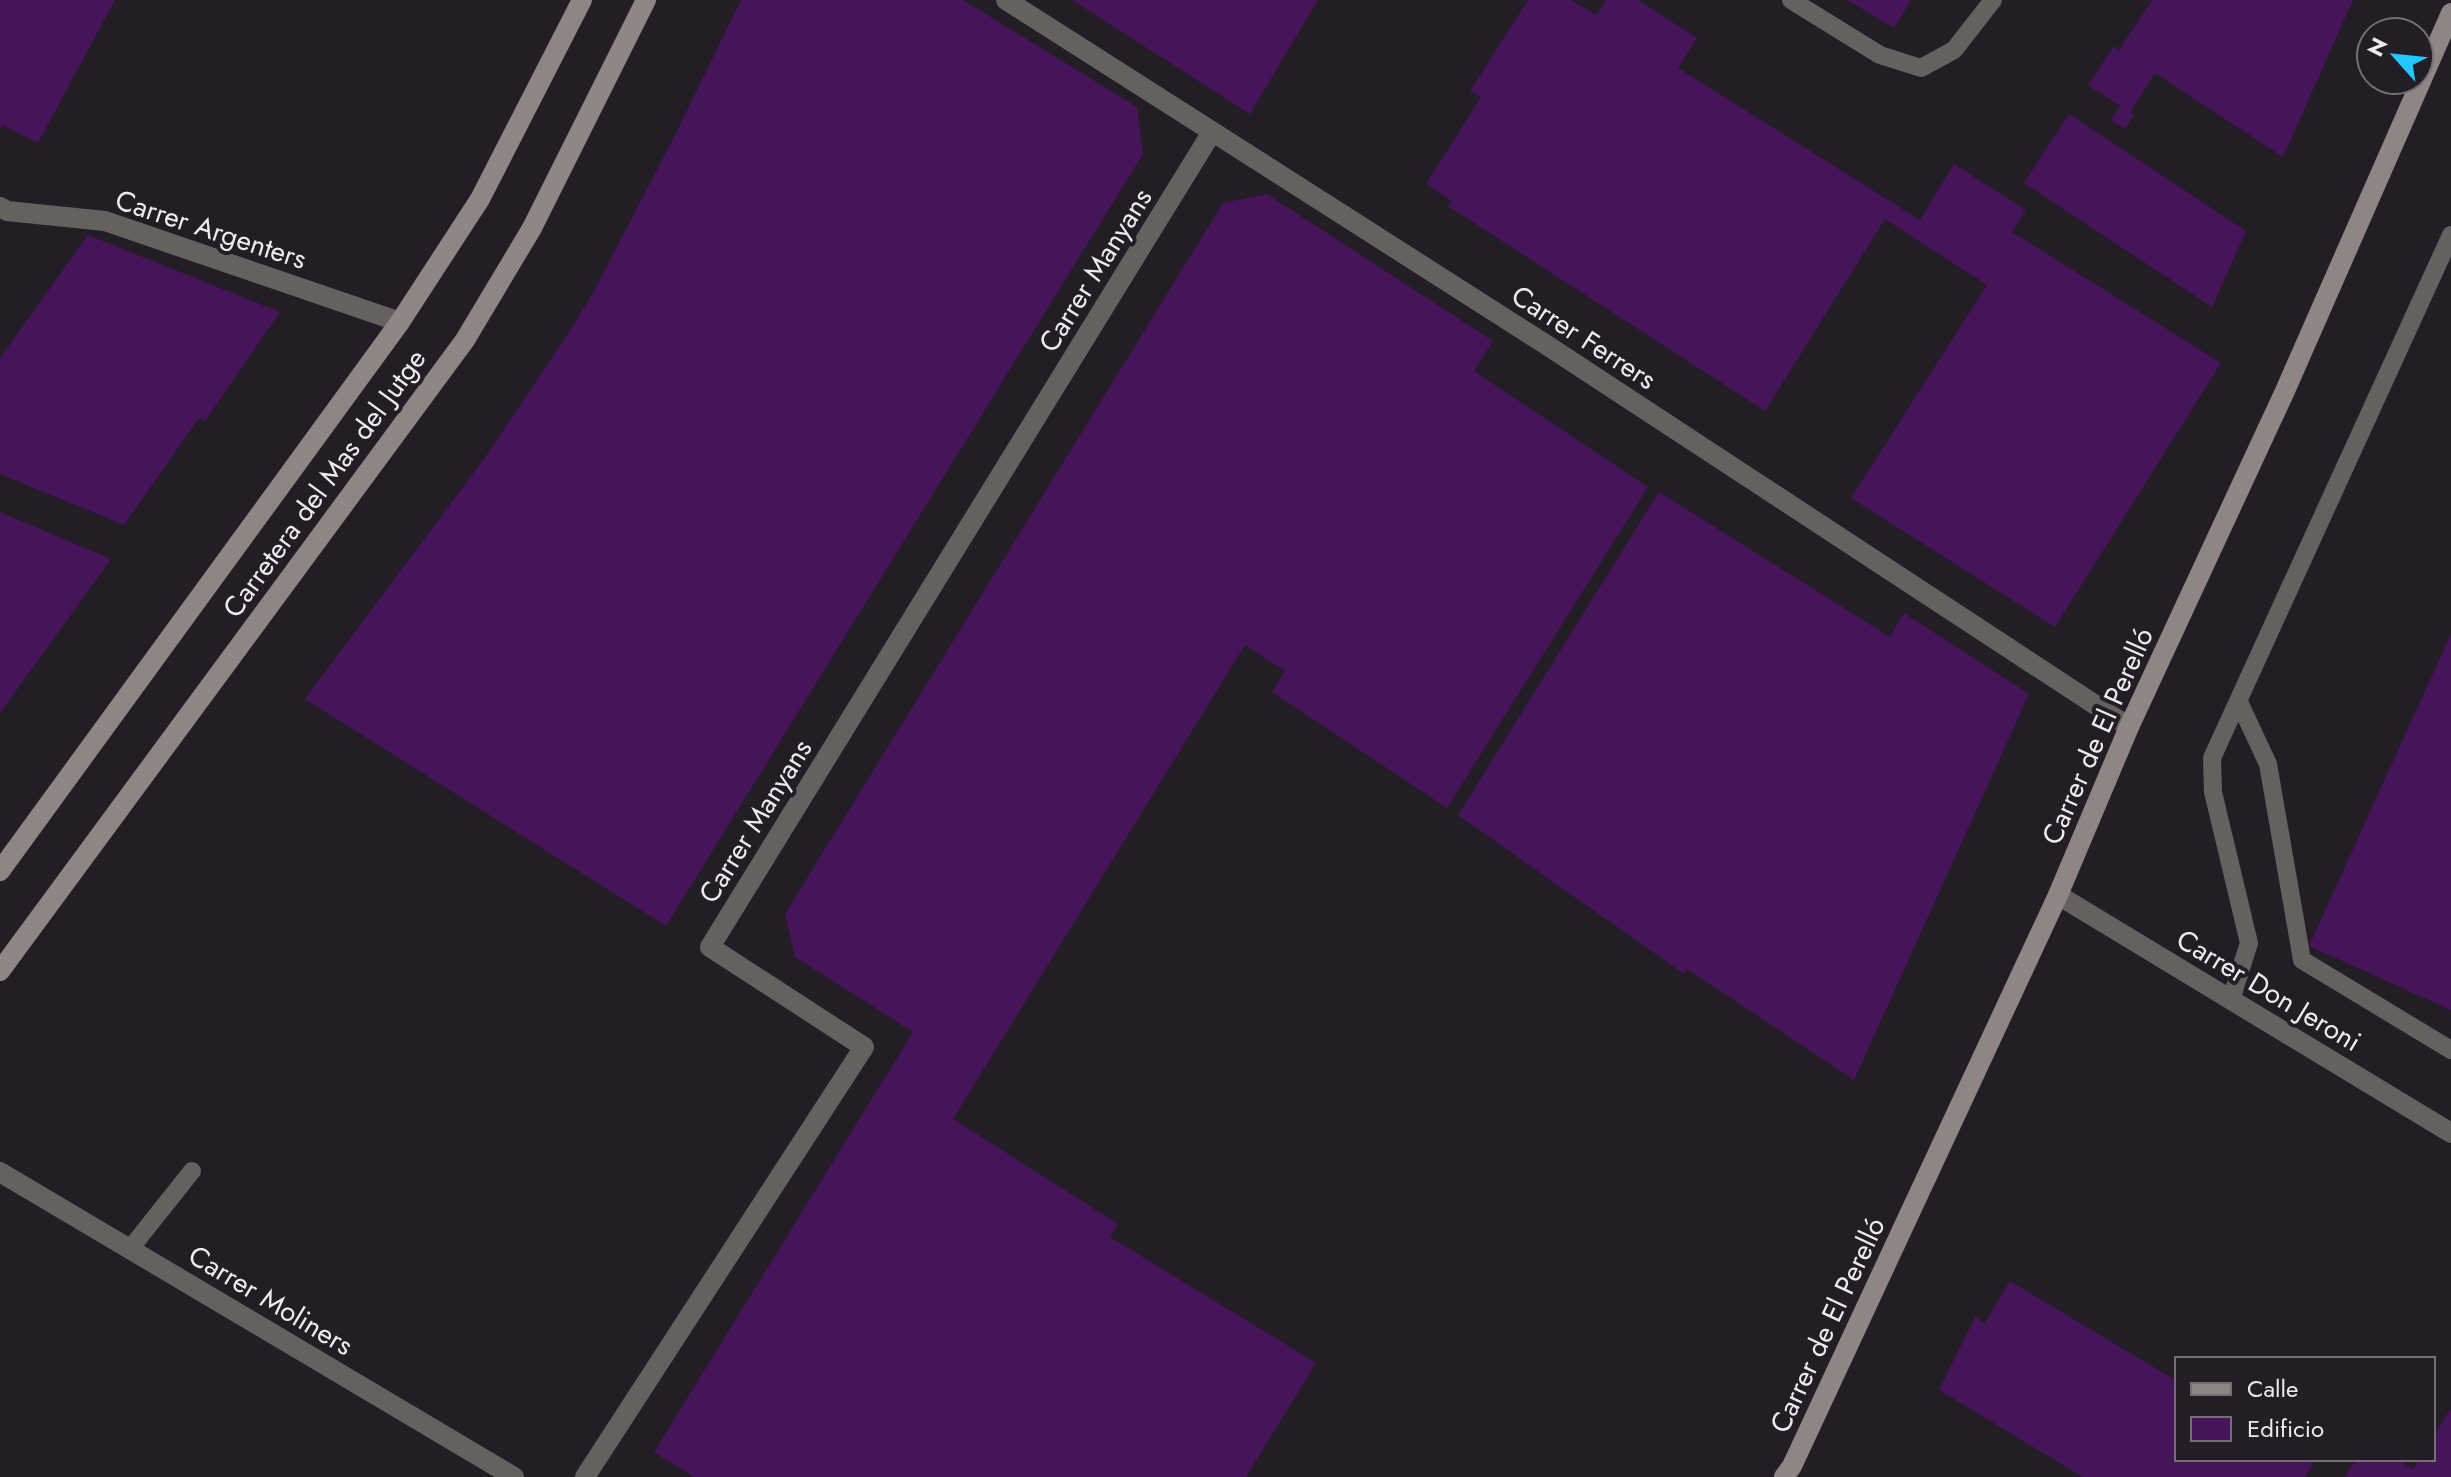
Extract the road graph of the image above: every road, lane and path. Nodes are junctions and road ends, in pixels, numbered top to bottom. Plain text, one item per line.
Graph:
1 (582, 0) edge
2 (646, 0) edge
3 (1006, 0) edge
4 (1791, 0) edge
5 (1993, 0) edge
6 (2451, 13) edge
7 (1212, 132) junction
8 (0, 207) edge
9 (2451, 235) edge
10 (400, 322) junction
11 (2239, 702) junction
12 (2129, 727) junction
13 (0, 871) edge
14 (2058, 895) junction
15 (0, 971) edge
16 (2231, 1000) junction
17 (2451, 1050) edge
18 (2451, 1133) edge
19 (192, 1171) dead end
20 (0, 1172) edge
21 (130, 1249) junction
22 (514, 1477) edge
23 (585, 1477) edge
24 (1784, 1477) edge

1 - 10 street, Carretera del Mas del Jutge
2 - 15 street, Carretera del Mas del Jutge
3 - 7 street, Carrer Ferrers
4 - 5 lane
6 - 12 street, Carrer de El Perelló
7 - 12 street, Carrer Ferrers
7 - 23 street, Carrer Manyans
8 - 10 street, Carrer Argenters
9 - 11 lane
10 - 13 street, Carretera del Mas del Jutge
11 - 16 lane
11 - 17 lane
12 - 14 street, Carrer de El Perelló
14 - 16 street, Carrer Don Jeroni
14 - 24 street, Carrer de El Perelló
16 - 18 street, Carrer Don Jeroni
19 - 21 lane
20 - 21 street, Carrer Moliners
21 - 22 street, Carrer Moliners

